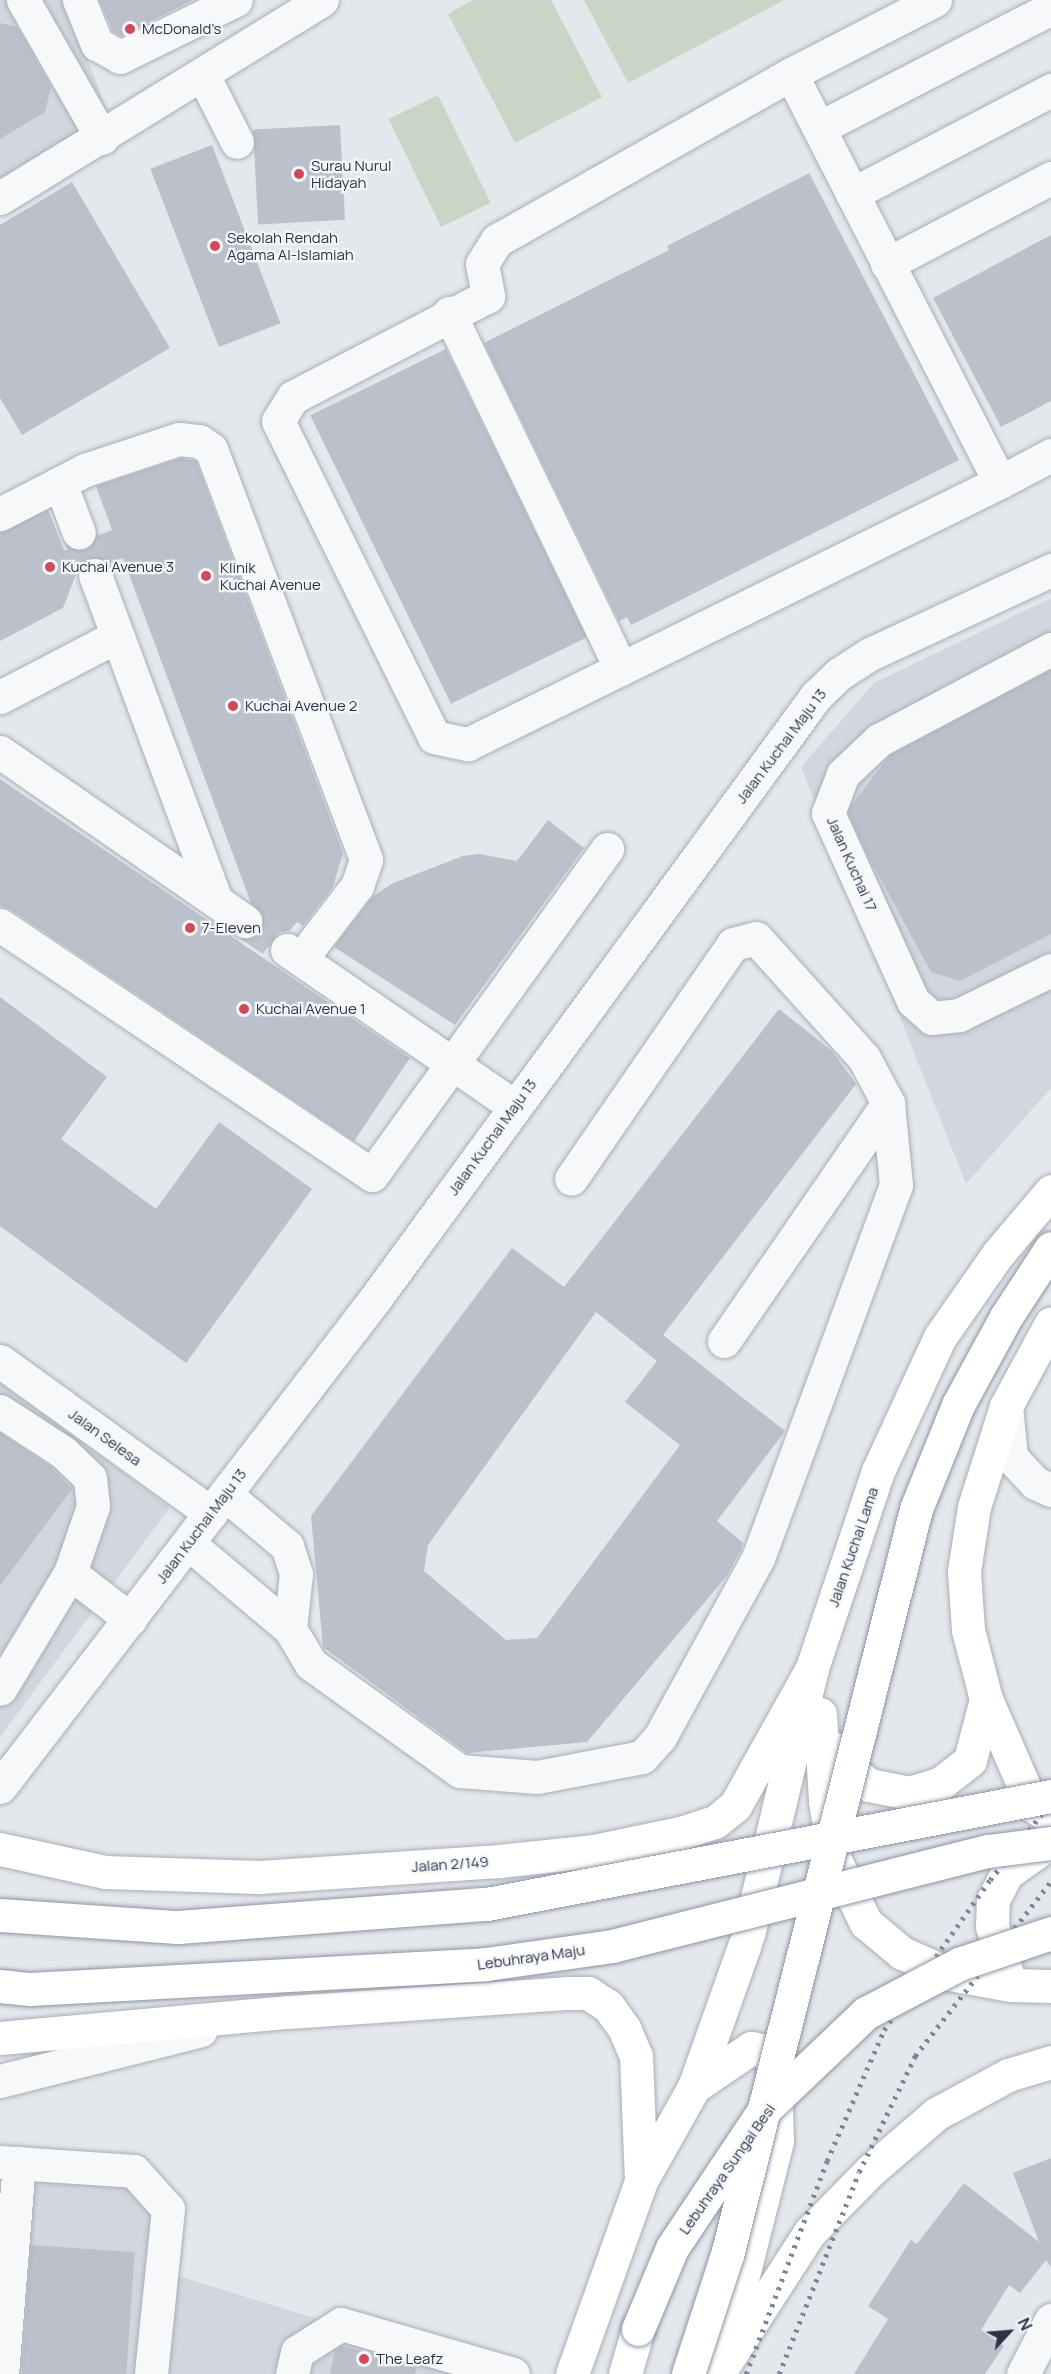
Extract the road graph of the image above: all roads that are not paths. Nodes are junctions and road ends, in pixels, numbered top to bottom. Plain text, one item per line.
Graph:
1 (23, 0) edge
2 (79, 0) edge
3 (236, 0) edge
4 (321, 0) edge
5 (935, 0) edge
6 (1051, 8) edge
7 (790, 74) junction
8 (203, 75) junction
9 (1051, 90) edge
10 (819, 128) junction
11 (102, 138) junction
12 (237, 142) dead end
13 (1051, 178) edge
14 (852, 194) junction
15 (0, 198) edge
16 (887, 264) junction
17 (449, 313) junction
18 (1051, 455) edge
19 (999, 482) junction
20 (60, 483) junction
21 (0, 514) edge
22 (79, 533) tunnel mouth
23 (1051, 570) edge
24 (95, 576) tunnel mouth
25 (117, 636) junction
26 (1051, 649) edge
27 (621, 669) junction
28 (0, 697) edge
29 (0, 752) edge
30 (607, 849) dead end
31 (216, 902) junction
32 (245, 921) tunnel mouth
33 (0, 925) edge
34 (1051, 970) edge
35 (453, 1064) junction
36 (888, 1103) junction
37 (514, 1106) junction
38 (571, 1179) dead end
39 (1051, 1191) edge
40 (1051, 1248) edge
41 (1051, 1323) edge
42 (724, 1341) dead end
43 (0, 1361) edge
44 (1006, 1406) junction
45 (0, 1411) edge
46 (1051, 1490) edge
47 (218, 1504) junction
48 (188, 1543) junction
49 (70, 1573) junction
50 (130, 1618) junction
51 (290, 1629) junction
52 (812, 1668) junction
53 (0, 1689) edge
54 (986, 1699) junction
55 (820, 1714) junction
56 (0, 1787) edge
57 (1051, 1796) edge
58 (1051, 1818) edge
59 (1051, 1843) edge
60 (0, 1849) edge
61 (0, 1915) edge
62 (1051, 1933) edge
63 (1010, 1985) junction
64 (0, 1986) edge
65 (1051, 1986) edge
66 (288, 2012) junction
67 (0, 2038) edge
68 (1051, 2062) edge
69 (0, 2081) edge
70 (694, 2087) junction
71 (9, 2163) edge
72 (641, 2181) junction
73 (1051, 2320) edge
74 (708, 2373) edge
75 (2, 2374) edge
76 (152, 2374) edge
77 (291, 2374) edge
78 (513, 2374) edge
79 (572, 2374) edge
80 (625, 2374) edge
81 (1023, 2374) edge

1 - 11 street
2 - 3 street
4 - 8 street
5 - 7 street
6 - 10 street
7 - 10 street
7 - 17 street
8 - 11 street
8 - 12 street
9 - 14 street
10 - 14 street
11 - 15 street
13 - 16 street
14 - 16 street
16 - 19 street
17 - 27 street
17 - 27 street
18 - 19 street
19 - 27 street
20 - 21 street
20 - 22 street
20 - 35 street
23 - 37 street, Jalan Kuchai Maju 13
24 - 25 street
25 - 28 street
25 - 31 street
26 - 34 street, Jalan Kuchai 17
29 - 31 street
30 - 35 street
31 - 32 street
33 - 35 street
35 - 37 street
36 - 38 street
36 - 42 street
36 - 51 street
37 - 47 street, Jalan Kuchai Maju 13
39 - 52 main road, Jalan Kuchai Lama
40 - 74 main road, bridge
41 - 44 main road
43 - 47 street, Jalan Selesa
44 - 46 street
44 - 54 main road
45 - 49 street
47 - 48 street, Jalan Kuchai Maju 13
47 - 51 street, Jalan Selesa
48 - 50 street, Jalan Kuchai Maju 13
48 - 51 street
49 - 50 street
49 - 53 street
50 - 56 street, Jalan Kuchai Maju 13
52 - 55 main road
52 - 60 main road, Jalan 2/149
52 - 70 main road, Jalan Kuchai Lama
54 - 55 main road
54 - 58 main road
55 - 63 main road
57 - 61 main road, bridge
59 - 63 main road
59 - 64 main road, Lebuhraya Maju, bridge
62 - 80 main road, Lebuhraya Sungai Besi, bridge
63 - 65 main road
66 - 67 main road
66 - 69 street
66 - 72 main road
68 - 74 main road
70 - 72 main road, Jalan Kuchai Lama
70 - 74 main road
71 - 75 street
71 - 76 street
72 - 79 main road
73 - 81 street
77 - 78 street

